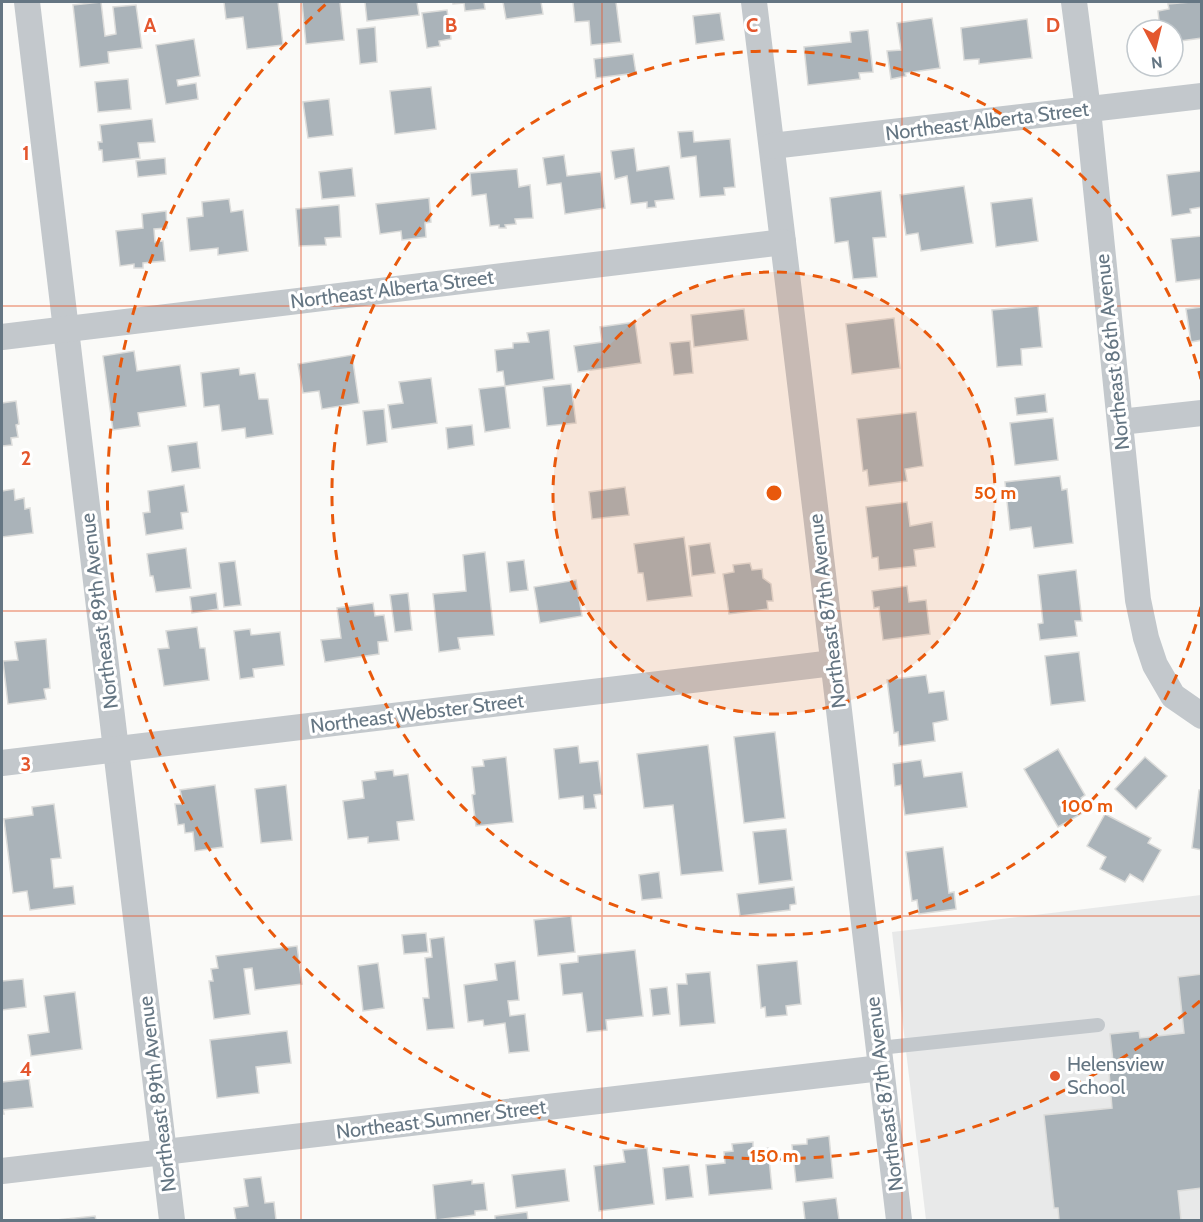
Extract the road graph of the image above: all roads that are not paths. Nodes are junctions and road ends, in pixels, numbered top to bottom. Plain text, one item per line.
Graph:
1 (27, 2) edge
2 (754, 2) edge
3 (1074, 2) edge
4 (1202, 96) edge
5 (1088, 110) junction
6 (772, 146) junction
7 (783, 242) junction
8 (65, 329) junction
9 (2, 337) edge
10 (1202, 413) edge
11 (1120, 423) junction
12 (833, 663) junction
13 (1202, 716) edge
14 (116, 749) junction
15 (2, 763) edge
16 (1098, 1025) dead end
17 (880, 1058) junction
18 (164, 1151) junction
19 (2, 1171) edge
20 (172, 1221) edge
21 (899, 1221) edge

1 - 8 street, Northeast 89th Avenue
2 - 6 street, Northeast 87th Avenue
3 - 5 street, Northeast 86th Avenue
4 - 5 street, Northeast Alberta Street
5 - 6 street, Northeast Alberta Street
5 - 11 street, Northeast 86th Avenue
6 - 7 street, Northeast 87th Avenue
7 - 8 street, Northeast Alberta Street
7 - 12 street, Northeast 87th Avenue
8 - 9 street, Northeast Alberta Street
8 - 14 street, Northeast 89th Avenue
10 - 11 street
11 - 13 street, Northeast 86th Avenue
12 - 14 street, Northeast Webster Street
12 - 17 street, Northeast 87th Avenue
14 - 15 street, Northeast Webster Street
14 - 18 street, Northeast 89th Avenue
16 - 17 lane
17 - 18 street, Northeast Sumner Street
17 - 21 street, Northeast 87th Avenue
18 - 19 street, Northeast Sumner Street
18 - 20 street, Northeast 89th Avenue

